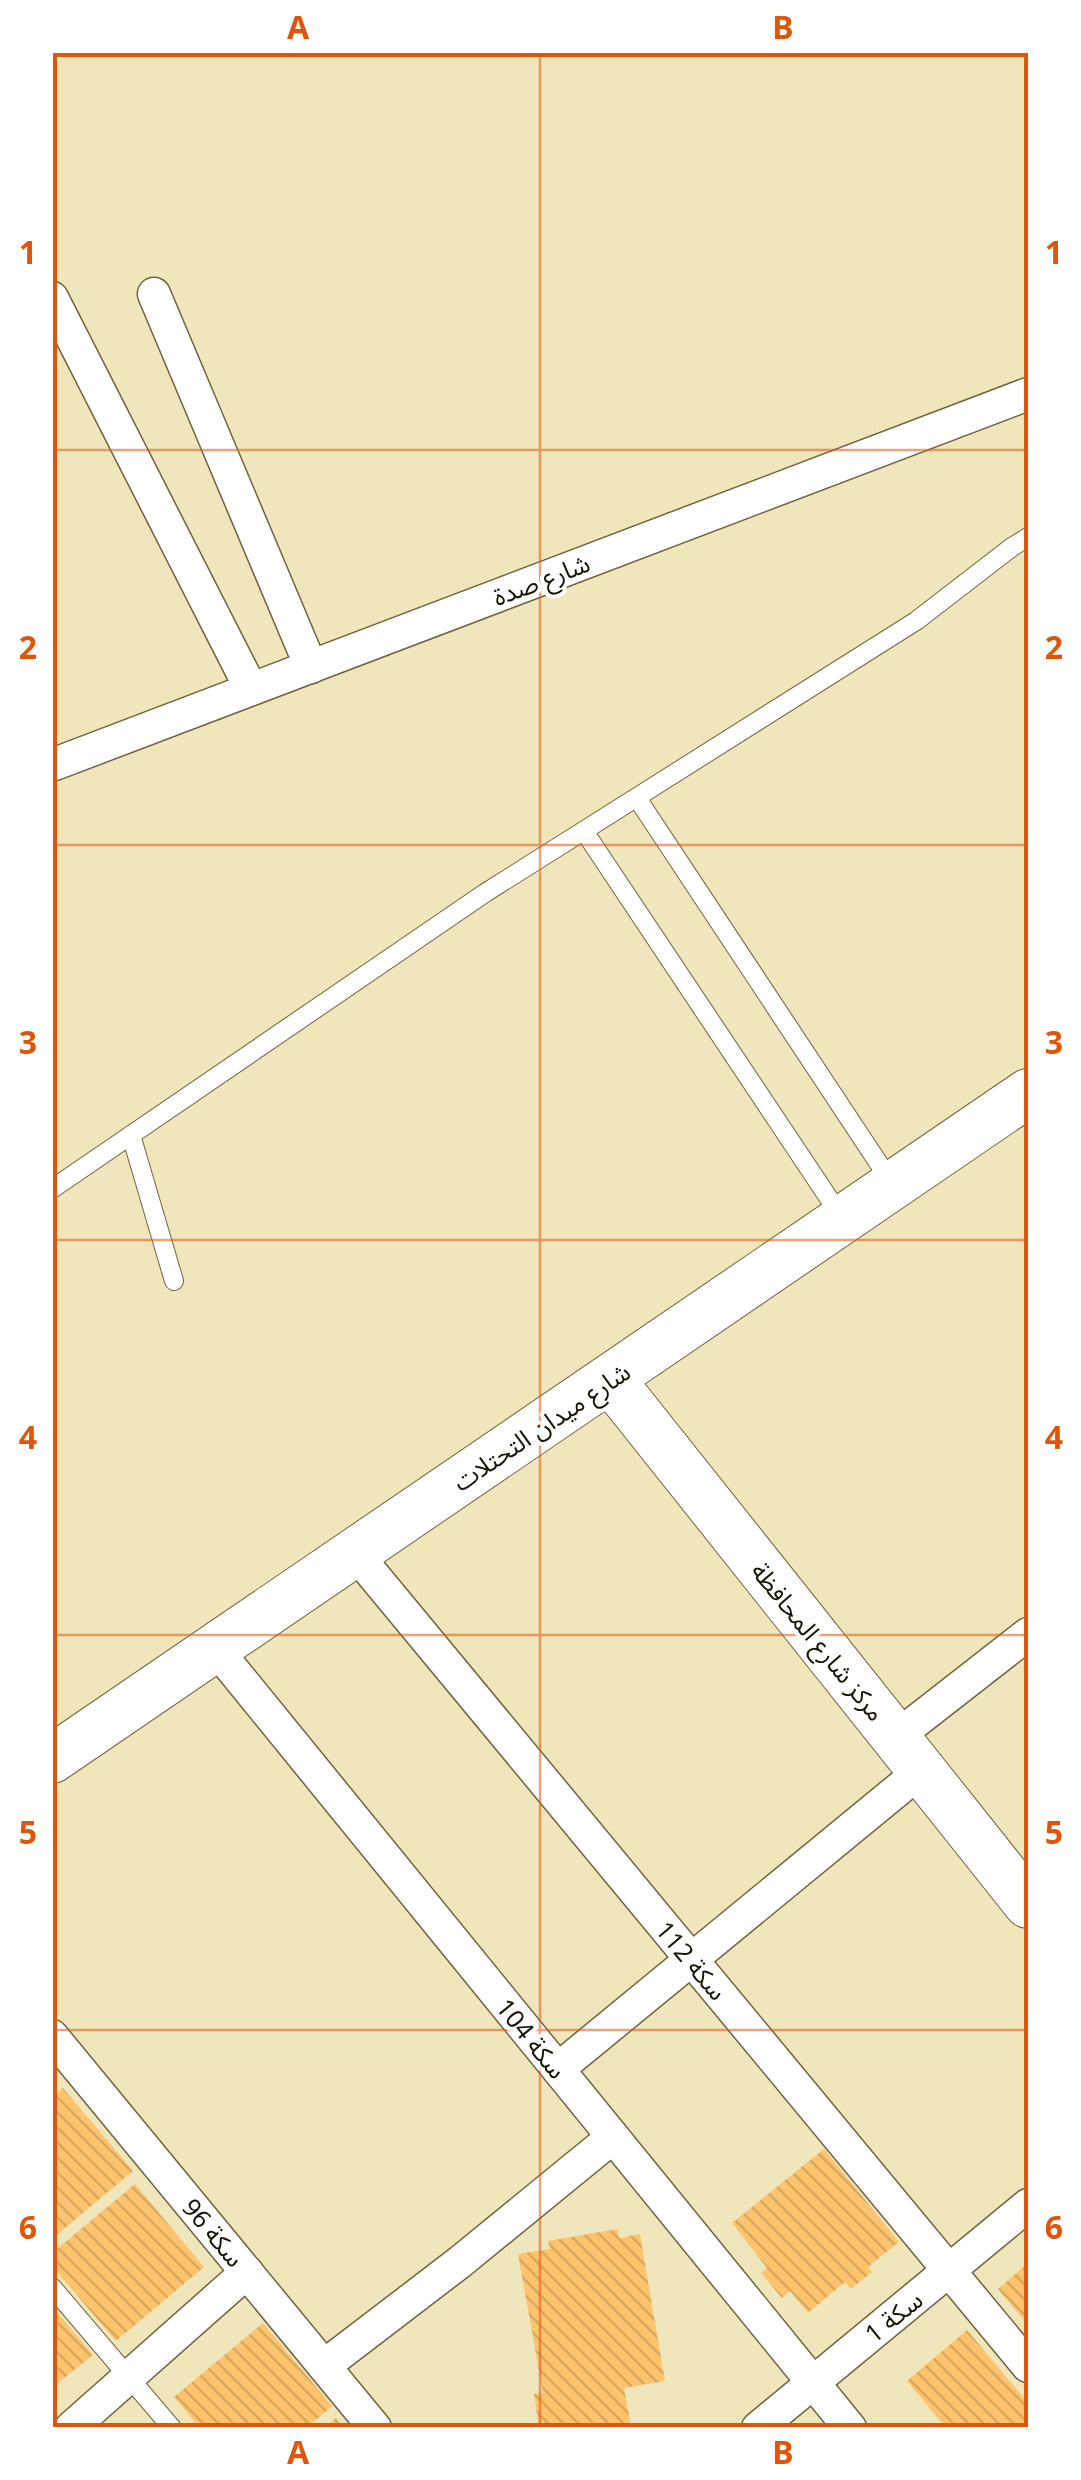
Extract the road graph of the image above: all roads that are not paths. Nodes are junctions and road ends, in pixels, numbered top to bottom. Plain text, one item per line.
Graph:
1 (154, 294) dead end
2 (52, 298) edge
3 (1028, 394) edge
4 (1028, 538) edge
5 (311, 666) junction
6 (251, 689) junction
7 (52, 764) edge
8 (637, 798) junction
9 (584, 832) junction
10 (1028, 1093) edge
11 (130, 1135) junction
12 (893, 1186) junction
13 (52, 1188) edge
14 (844, 1220) junction
15 (174, 1282) dead end
16 (610, 1379) junction
17 (354, 1553) junction
18 (1028, 1634) edge
19 (215, 1648) junction
20 (909, 1754) junction
21 (52, 1760) edge
22 (1028, 1904) edge
23 (692, 1960) junction
24 (52, 2036) edge
25 (558, 2069) junction
26 (613, 2137) junction
27 (1028, 2205) edge
28 (949, 2270) junction
29 (247, 2272) junction
30 (52, 2287) edge
31 (324, 2366) junction
32 (1028, 2366) edge
33 (128, 2376) junction
34 (812, 2381) junction
35 (71, 2428) edge
36 (172, 2428) edge
37 (375, 2428) edge
38 (758, 2428) edge
39 (850, 2428) edge

1 - 5 street
2 - 6 street
3 - 5 street, شارع صدة
4 - 8 lane
5 - 6 street, شارع صدة
6 - 7 street, شارع صدة
8 - 9 lane
8 - 12 lane
9 - 11 lane
9 - 14 lane
10 - 12 street, شارع ميدان التحتلات
11 - 13 lane
11 - 15 lane
12 - 14 street, شارع ميدان التحتلات
14 - 16 street, شارع ميدان التحتلات
16 - 17 street, شارع ميدان التحتلات
16 - 20 street, مركز شارع المحافظة
17 - 19 street, شارع ميدان التحتلات
17 - 23 street, سكة 112
18 - 20 street
19 - 21 street, شارع ميدان التحتلات
19 - 25 street, سكة 104
20 - 22 street, مركز شارع المحافظة
20 - 23 street
23 - 25 street
23 - 28 street, سكة 112
24 - 29 street, سكة 96
25 - 26 street, سكة 104
26 - 31 street
26 - 34 street, سكة 104
27 - 28 street, سكة 1
28 - 32 street, سكة 112
28 - 34 street, سكة 1
29 - 31 street, سكة 96
29 - 33 street
30 - 33 lane
31 - 37 street, سكة 96
33 - 35 street
33 - 36 lane
34 - 38 street, سكة 1
34 - 39 street, سكة 104

